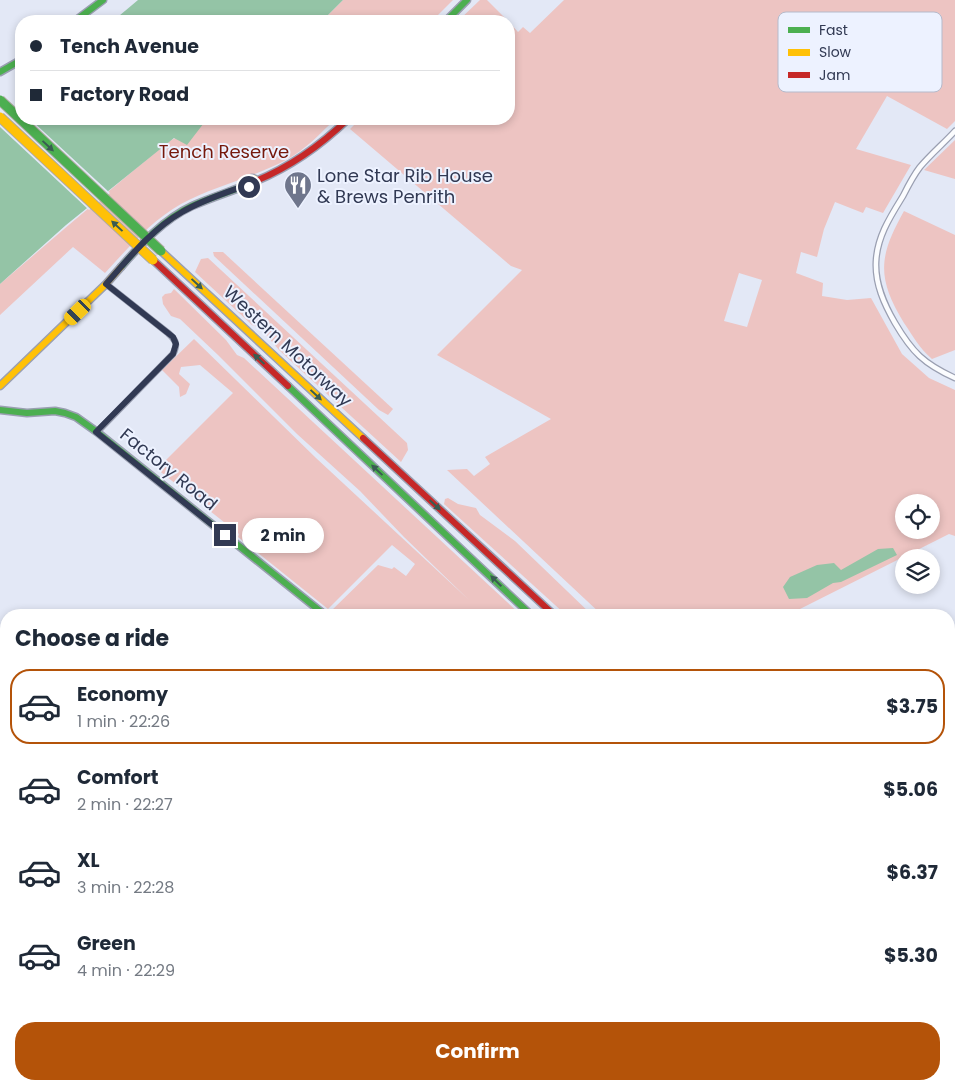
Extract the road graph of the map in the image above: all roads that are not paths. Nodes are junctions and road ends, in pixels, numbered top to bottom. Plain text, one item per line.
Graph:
1 (103, 0) edge
2 (467, 0) edge
3 (84, 15) edge
4 (452, 15) edge
5 (15, 63) edge
6 (1, 69) edge
7 (0, 100) edge
8 (15, 114) edge
9 (0, 117) edge
10 (27, 125) edge
11 (342, 125) edge
12 (955, 131) edge
13 (106, 284) junction
14 (955, 378) edge
15 (0, 386) edge
16 (0, 410) edge
17 (96, 432) junction
18 (317, 609) edge
19 (525, 609) edge
20 (548, 609) edge

1 - 3 main road
2 - 4 main road
5 - 6 main road
7 -> 8 main road, Western Motorway, bridge
19 -> 9 main road, Western Motorway, bridge
10 -> 20 main road, Western Motorway, bridge
11 - 13 main road
12 - 14 street
13 - 15 main road
13 - 17 street
16 - 17 main road, Factory Road
17 - 18 main road, Factory Road

